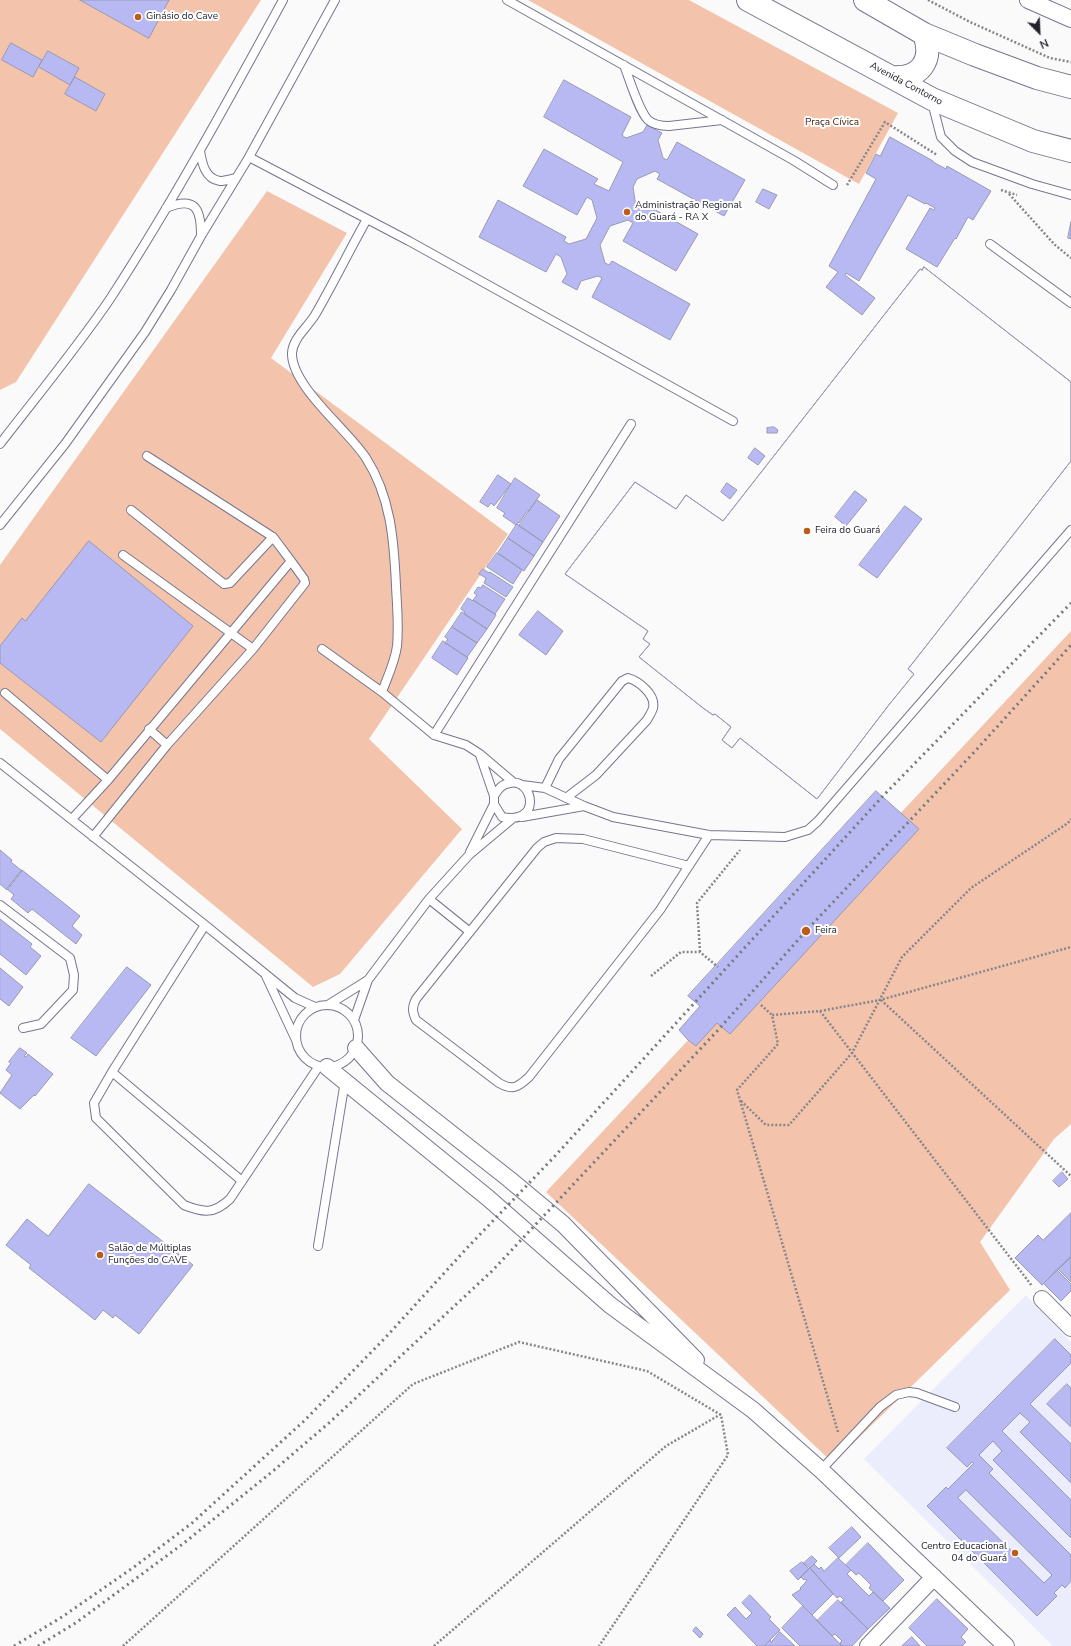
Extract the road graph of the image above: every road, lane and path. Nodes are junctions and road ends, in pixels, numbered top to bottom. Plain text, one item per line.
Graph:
1 (283, 0) edge
2 (335, 0) edge
3 (507, 0) edge
4 (748, 0) edge
5 (864, 0) edge
6 (928, 0) edge
7 (1028, 0) edge
8 (1071, 19) edge
9 (924, 34) junction
10 (1071, 62) edge
11 (624, 65) junction
12 (892, 77) junction
13 (1071, 87) edge
14 (932, 99) junction
15 (722, 120) junction
16 (884, 122) dead end
17 (200, 151) junction
18 (1071, 151) edge
19 (249, 157) junction
20 (236, 178) junction
21 (833, 185) dead end
22 (844, 189) dead end
23 (1009, 194) dead end
24 (1071, 195) edge
25 (166, 208) junction
26 (367, 219) junction
27 (201, 236) junction
28 (990, 244) dead end
29 (1071, 258) edge
30 (1071, 303) edge
31 (733, 421) dead end
32 (631, 424) dead end
33 (0, 444) edge
34 (147, 456) dead end
35 (131, 510) dead end
36 (0, 525) edge
37 (1071, 530) edge
38 (272, 537) junction
39 (123, 555) dead end
40 (291, 561) junction
41 (231, 633) junction
42 (322, 648) dead end
43 (253, 649) junction
44 (382, 692) junction
45 (5, 693) dead end
46 (149, 730) junction
47 (434, 735) junction
48 (168, 746) junction
49 (480, 754) junction
50 (0, 763) edge
51 (108, 780) junction
52 (513, 782) junction
53 (522, 785) junction
54 (544, 788) junction
55 (566, 798) junction
56 (494, 800) junction
57 (584, 806) junction
58 (521, 817) junction
59 (72, 819) junction
60 (512, 819) junction
61 (1071, 819) edge
62 (709, 835) junction
63 (752, 836) junction
64 (93, 837) junction
65 (469, 855) junction
66 (689, 866) junction
67 (429, 899) junction
68 (0, 905) edge
69 (205, 925) junction
70 (470, 932) junction
71 (1071, 947) edge
72 (700, 952) junction
73 (718, 967) dead end
74 (265, 974) junction
75 (651, 976) dead end
76 (368, 980) junction
77 (880, 1000) junction
78 (761, 1004) dead end
79 (328, 1005) junction
80 (315, 1007) junction
81 (820, 1011) junction
82 (772, 1015) junction
83 (354, 1020) junction
84 (23, 1028) dead end
85 (296, 1040) junction
86 (356, 1048) junction
87 (852, 1053) junction
88 (323, 1066) junction
89 (112, 1072) junction
90 (345, 1081) junction
91 (740, 1100) junction
92 (1071, 1176) edge
93 (242, 1180) junction
94 (318, 1246) dead end
95 (1042, 1299) joint
96 (1071, 1328) edge
97 (722, 1387) junction
98 (955, 1407) dead end
99 (721, 1415) junction
100 (843, 1447) junction
101 (821, 1470) junction
102 (934, 1577) junction
103 (123, 1646) edge
104 (434, 1646) edge
105 (599, 1646) edge
106 (868, 1646) edge
107 (1006, 1646) edge

1 - 17 lane
2 - 19 lane
3 - 11 lane
4 - 12 main road, Avenida Contorno
5 - 9 main road
6 - 10 path
7 - 8 street
9 - 12 main road
9 - 13 main road
11 - 15 lane
11 - 15 lane
12 - 14 main road, Avenida Contorno
14 - 18 main road, Avenida Contorno
14 - 24 lane
15 - 21 lane
16 - 22 path
17 - 20 lane
17 - 25 lane
19 - 20 lane
19 - 26 lane
20 - 27 lane
23 - 29 path
25 - 27 lane
25 - 33 lane
26 - 31 lane
26 - 44 lane
27 - 36 lane
28 - 30 lane
32 - 47 lane
34 - 38 lane
35 - 38 lane
37 - 63 lane
38 - 40 lane
39 - 41 lane
40 - 41 lane
40 - 43 lane
41 - 43 lane
41 - 46 lane
42 - 44 lane
43 - 48 lane
44 - 47 lane
45 - 51 lane
46 - 48 lane
46 - 51 lane
47 - 49 lane
48 - 64 lane
49 - 52 lane
49 - 56 lane
50 - 59 lane
51 - 59 lane
52 - 53 lane
52 - 56 lane
53 - 54 lane
53 - 58 lane
54 - 55 lane
54 - 55 lane
55 - 57 lane
56 - 60 lane
56 - 65 lane
57 - 58 lane
57 - 62 lane
58 - 60 lane
59 - 64 lane
60 - 65 lane
61 - 77 path
62 - 63 lane
62 - 66 lane
63 - 72 path
64 - 69 lane
65 - 67 lane
66 - 70 lane
66 - 70 lane
67 - 70 lane
67 - 76 lane
68 - 84 lane
69 - 74 lane
69 - 89 lane
71 - 77 path
72 - 73 path
72 - 75 path
74 - 80 lane
74 - 85 lane
76 - 79 lane
76 - 83 lane
77 - 81 path
77 - 87 path
77 - 92 path
78 - 82 path
79 - 80 lane
79 - 83 lane
80 - 85 lane
81 - 82 path
81 - 87 path
82 - 91 path
83 - 86 lane
85 - 88 lane
86 - 88 lane
86 - 97 street
87 - 91 path
87 - 95 path
88 - 90 street
88 - 93 lane
89 - 93 lane
89 - 93 lane
90 - 94 lane
90 - 97 street
91 - 100 path
95 - 96 street
97 - 101 street
98 - 100 lane
99 - 103 path
99 - 104 path
99 - 105 path
100 - 101 lane
101 - 102 street
102 - 106 street
102 - 107 street

